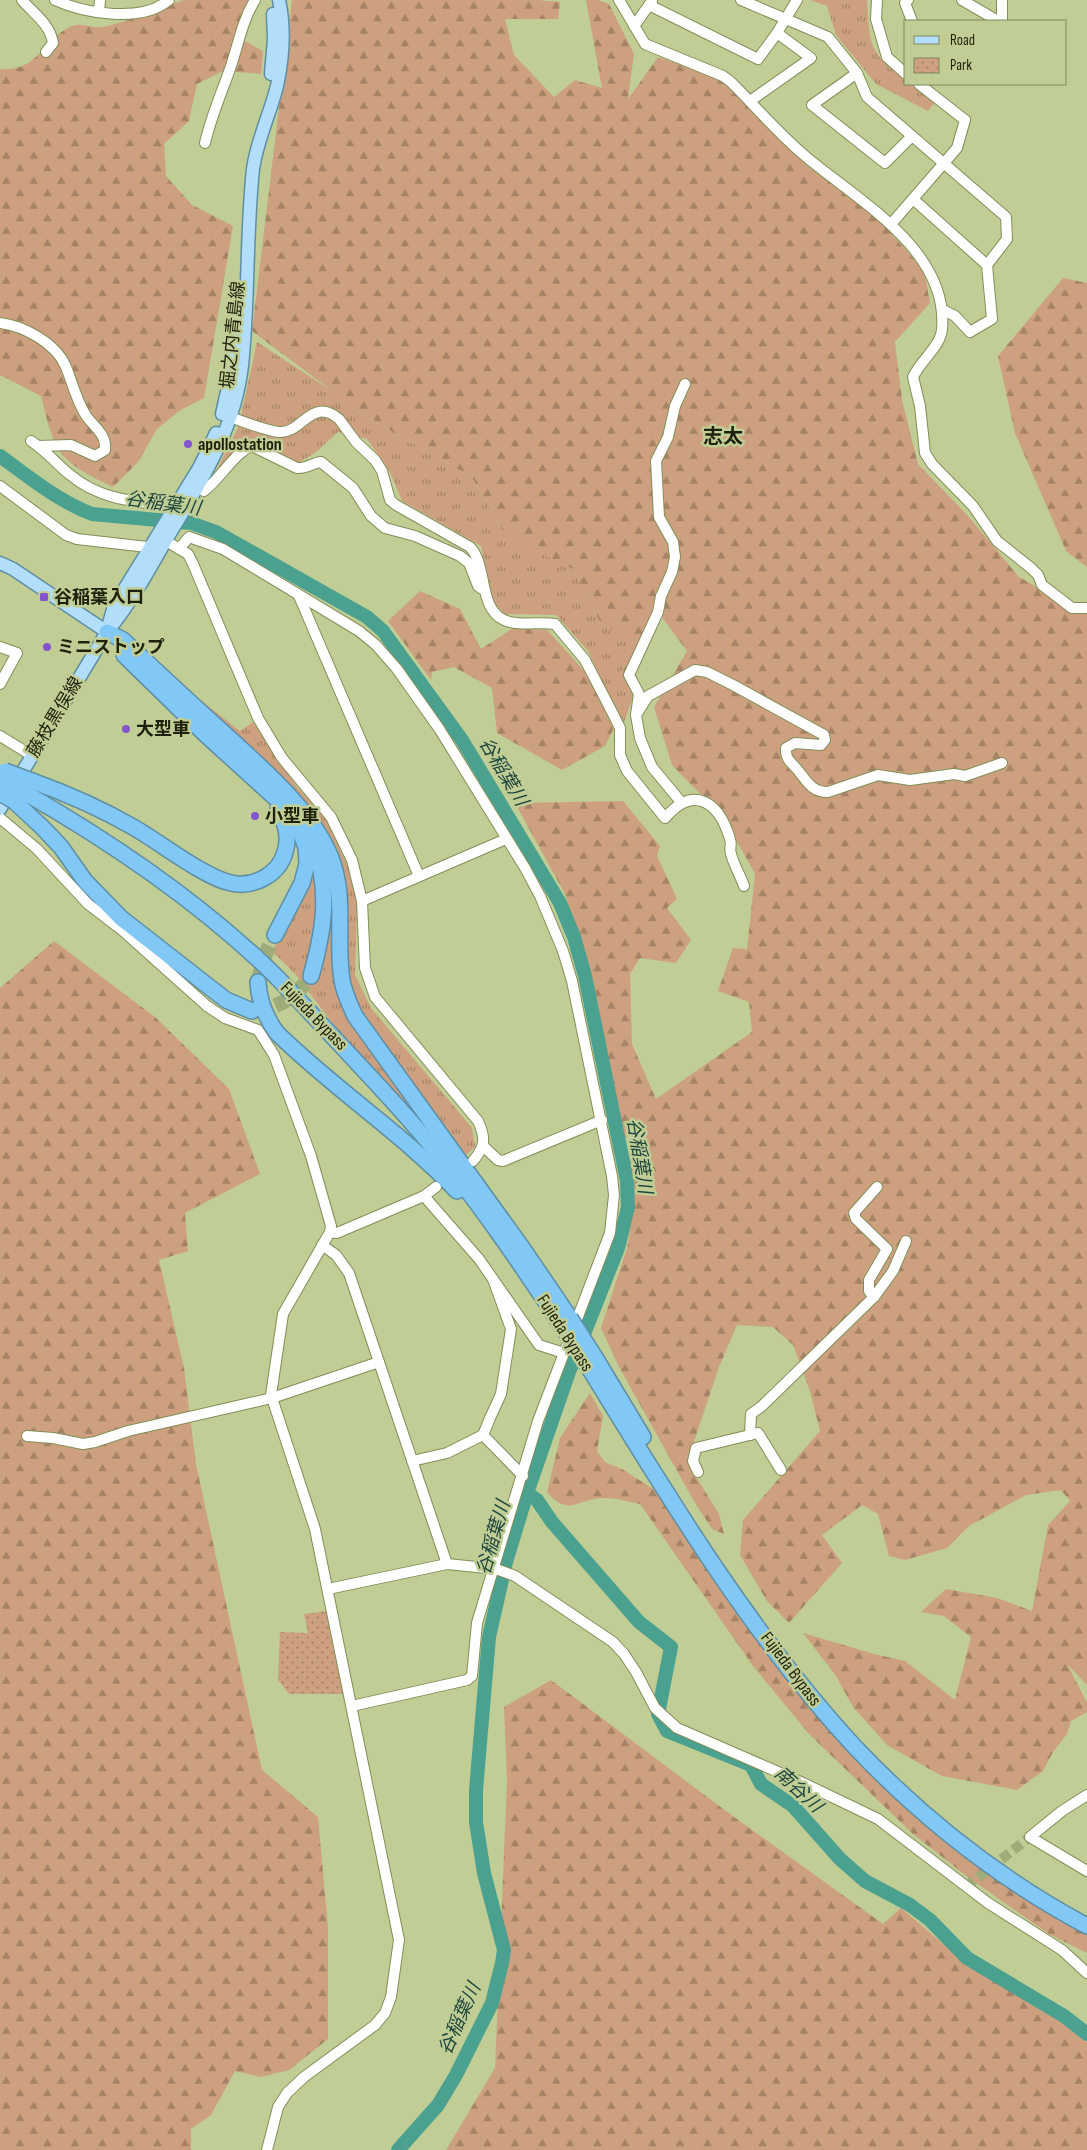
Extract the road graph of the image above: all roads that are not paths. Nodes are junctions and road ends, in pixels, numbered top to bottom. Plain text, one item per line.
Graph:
1 (22, 0) edge
2 (55, 0) edge
3 (169, 0) edge
4 (255, 0) edge
5 (271, 0) edge
6 (279, 0) edge
7 (619, 0) edge
8 (741, 0) edge
9 (797, 0) edge
10 (877, 0) edge
11 (908, 0) edge
12 (962, 0) edge
13 (1002, 0) edge
14 (100, 3) edge
15 (651, 3) edge
16 (785, 20) junction
17 (912, 20) edge
18 (998, 20) edge
19 (1000, 20) edge
20 (634, 26) junction
21 (777, 34) junction
22 (46, 52) dead end
23 (904, 72) edge
24 (857, 73) junction
25 (920, 85) edge
26 (750, 101) junction
27 (912, 136) junction
28 (205, 143) dead end
29 (944, 164) junction
30 (913, 199) junction
31 (892, 224) junction
32 (987, 265) junction
33 (943, 310) junction
34 (0, 323) edge
35 (685, 384) dead end
36 (230, 417) junction
37 (0, 486) edge
38 (198, 488) junction
39 (177, 510) junction
40 (162, 539) junction
41 (179, 549) junction
42 (0, 563) edge
43 (486, 590) junction
44 (299, 596) junction
45 (1087, 608) edge
46 (107, 632) junction
47 (0, 646) edge
48 (0, 684) edge
49 (636, 715) junction
50 (0, 736) edge
51 (31, 755) junction
52 (1002, 763) dead end
53 (2, 773) edge
54 (269, 786) junction
55 (23, 791) junction
56 (0, 793) edge
57 (681, 802) junction
58 (296, 804) junction
59 (0, 809) edge
60 (0, 818) edge
61 (506, 839) junction
62 (419, 876) junction
63 (744, 886) dead end
64 (362, 901) junction
65 (275, 935) tunnel mouth
66 (311, 976) tunnel mouth
67 (258, 982) tunnel mouth
68 (252, 1011) tunnel mouth
69 (602, 1120) junction
70 (483, 1146) junction
71 (473, 1161) dead end
72 (436, 1187) dead end
73 (877, 1188) dead end
74 (424, 1196) junction
75 (330, 1232) junction
76 (906, 1241) dead end
77 (322, 1245) junction
78 (507, 1245) junction
79 (493, 1279) junction
80 (874, 1298) junction
81 (566, 1322) junction
82 (564, 1353) junction
83 (379, 1362) junction
84 (272, 1398) junction
85 (750, 1434) junction
86 (482, 1435) junction
87 (27, 1436) dead end
88 (412, 1461) junction
89 (781, 1470) dead end
90 (698, 1472) dead end
91 (523, 1476) junction
92 (447, 1564) junction
93 (495, 1568) junction
94 (328, 1589) junction
95 (352, 1706) junction
96 (1087, 1795) edge
97 (1087, 1871) edge
98 (1087, 1926) edge
99 (1087, 1973) edge
100 (267, 2150) edge

1 - 22 street
2 - 14 street
3 - 14 street
4 - 28 street
5 - 39 main road, 堀之内青島線
6 - 36 main road, 堀之内青島線
7 - 20 street
8 - 16 street
9 - 16 street
10 - 23 street
11 - 17 street
12 - 18 street
13 - 19 street
15 - 20 street
15 - 21 street
16 - 21 street
16 - 24 street
20 - 26 street
21 - 26 street
24 - 27 street
24 - 27 street
25 - 29 street
26 - 31 street
27 - 29 street
29 - 30 street
29 - 32 street
30 - 31 street
30 - 32 street
31 - 33 street
32 - 33 street
33 - 45 street
34 - 39 street
35 - 49 street
36 - 38 main road, 堀之内青島線
36 - 43 street
37 - 40 street
38 - 39 main road, 堀之内青島線
38 - 43 street
39 - 40 main road, 堀之内青島線
40 - 41 street
40 - 46 main road, 堀之内青島線
41 - 44 street
41 - 64 street
42 - 46 main road
43 - 57 street
44 - 61 street
44 - 62 street
46 - 51 main road, 藤枝黒俣線
46 - 54 highway
46 - 54 highway
47 - 48 street
49 - 52 street
49 - 57 street
50 - 51 street
51 - 59 main road, 藤枝黒俣線
53 - 55 highway, Fujieda Bypass, bridge
54 - 55 highway
54 - 58 highway
54 - 65 highway
55 - 56 highway, bridge
55 - 68 highway
55 - 78 highway, Fujieda Bypass
57 - 63 street
58 - 66 highway
58 - 81 highway
60 - 75 street
61 - 62 street
61 - 69 street
62 - 64 street
64 - 70 street
67 - 78 highway
69 - 70 street
69 - 82 street
70 - 71 street
72 - 74 street
73 - 80 street
74 - 75 street
74 - 79 street
75 - 77 street
76 - 80 street
77 - 83 street
77 - 84 street
78 - 81 highway, Fujieda Bypass
79 - 82 street
79 - 86 street
80 - 85 street
81 - 98 highway, Fujieda Bypass, bridge
82 - 91 street
83 - 84 street
83 - 88 street
84 - 87 street
84 - 94 street
85 - 89 street
85 - 90 street
86 - 88 street
86 - 91 street
88 - 92 street
91 - 93 street
92 - 93 street
92 - 94 street
93 - 95 street
93 - 99 street
94 - 95 street
95 - 100 street
96 - 97 street

